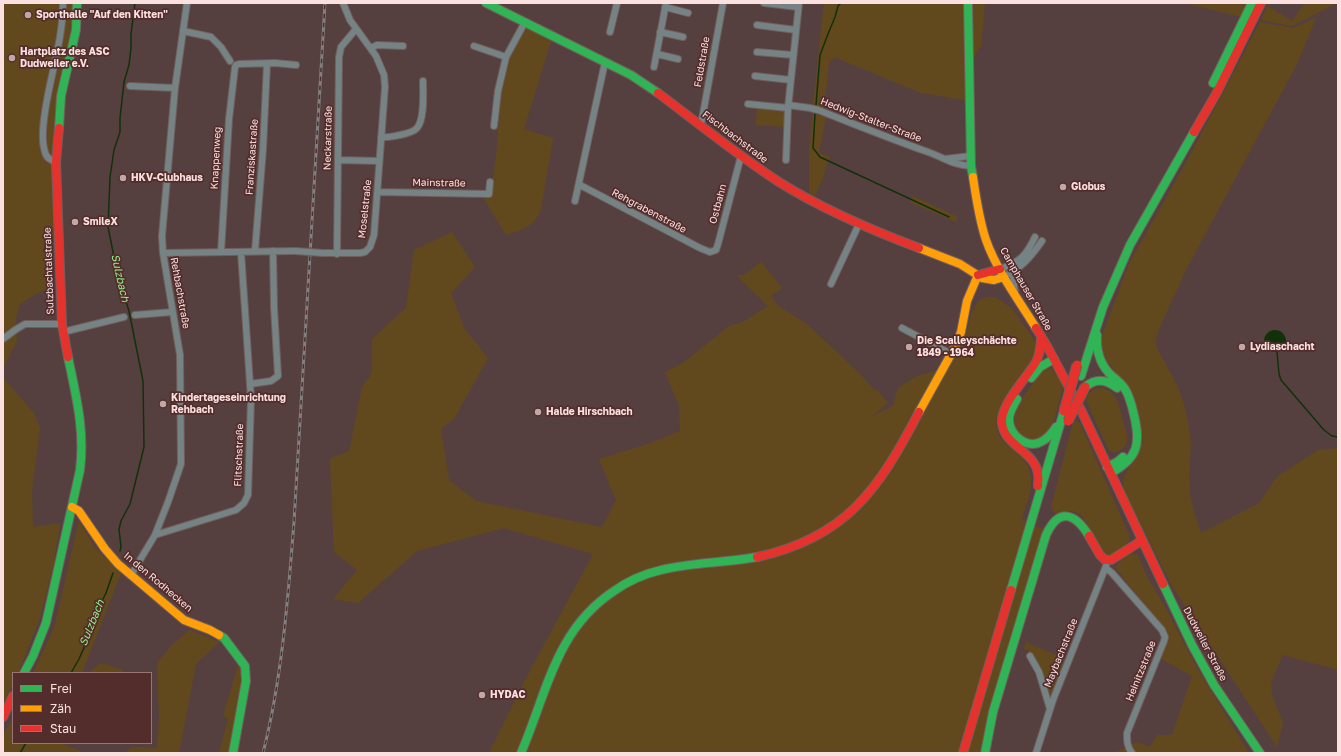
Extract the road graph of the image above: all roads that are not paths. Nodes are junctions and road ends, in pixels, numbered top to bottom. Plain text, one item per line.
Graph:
1 (63, 3) edge
2 (77, 3) edge
3 (187, 3) edge
4 (343, 3) edge
5 (486, 3) edge
6 (617, 3) edge
7 (723, 3) edge
8 (764, 3) edge
9 (968, 3) edge
10 (1252, 3) edge
11 (1261, 3) edge
12 (665, 5) edge
13 (798, 5) edge
14 (688, 13) dead end
15 (525, 22) junction
16 (757, 25) dead end
17 (356, 29) junction
18 (796, 30) junction
19 (183, 31) junction
20 (610, 32) dead end
21 (660, 32) junction
22 (683, 37) dead end
23 (403, 46) dead end
24 (474, 46) dead end
25 (371, 48) junction
26 (757, 52) dead end
27 (657, 54) junction
28 (793, 55) junction
29 (506, 57) junction
30 (678, 58) dead end
31 (230, 60) dead end
32 (605, 62) junction
33 (267, 64) junction
34 (296, 65) dead end
35 (654, 67) dead end
36 (755, 76) dead end
37 (790, 80) junction
38 (423, 81) dead end
39 (130, 86) dead end
40 (175, 88) junction
41 (748, 104) dead end
42 (788, 106) junction
43 (701, 125) junction
44 (494, 126) dead end
45 (381, 137) junction
46 (741, 156) junction
47 (970, 156) junction
48 (945, 159) junction
49 (338, 160) junction
50 (786, 160) dead end
51 (379, 161) junction
52 (56, 162) junction
53 (971, 166) junction
54 (490, 182) dead end
55 (580, 185) junction
56 (378, 192) junction
57 (575, 201) dead end
58 (860, 224) junction
59 (1035, 237) dead end
60 (1042, 241) dead end
61 (255, 251) junction
62 (273, 251) junction
63 (221, 252) junction
64 (240, 252) junction
65 (710, 252) joint
66 (163, 253) junction
67 (337, 254) junction
68 (1019, 268) junction
69 (1002, 273) junction
70 (978, 275) junction
71 (831, 284) dead end
72 (1015, 295) junction
73 (1103, 307) junction
74 (172, 312) junction
75 (135, 315) dead end
76 (124, 317) dead end
77 (62, 328) junction
78 (902, 328) dead end
79 (1041, 336) junction
80 (3, 339) edge
81 (951, 354) junction
82 (1053, 357) junction
83 (1037, 359) junction
84 (250, 384) junction
85 (1064, 411) junction
86 (1067, 423) junction
87 (1109, 470) junction
88 (72, 507) junction
89 (1033, 512) junction
90 (155, 535) junction
91 (1141, 541) junction
92 (1106, 565) junction
93 (131, 575) junction
94 (1030, 656) dead end
95 (25, 672) edge
96 (12, 698) edge
97 (1050, 709) junction
98 (3, 717) edge
99 (232, 753) edge
100 (521, 753) edge
101 (963, 753) edge
102 (970, 753) edge
103 (984, 753) edge
104 (1036, 753) edge
105 (1132, 753) edge
106 (1260, 753) edge

1 - 52 street
2 - 52 main road, Sulzbachtalstraße
3 - 19 street, Rehbachstraße
4 - 17 street, Moselstraße
5 - 15 main road, Fischbachstraße
6 - 20 street
7 - 43 street, Feldstraße
8 - 13 street
9 - 47 main road, Camphauser Straße
10 - 85 main road, bridge
11 - 73 main road
12 - 14 street
12 - 21 street
13 - 18 street
15 - 29 street
15 - 32 main road, Fischbachstraße
16 - 18 street
17 - 25 street, Moselstraße
17 - 49 street, Neckarstraße
18 - 28 street
19 - 31 street
19 - 40 street, Rehbachstraße
21 - 22 street
21 - 27 street
23 - 25 street
24 - 29 street
25 - 45 street, Moselstraße
26 - 28 street
27 - 30 street
27 - 35 street
28 - 37 street
29 - 44 street
32 - 43 main road, Fischbachstraße
32 - 55 street
33 - 34 street
33 - 61 street, Franziskastraße
33 - 63 street, Knappenweg
36 - 37 street
37 - 42 street
38 - 45 street
39 - 40 street
40 - 66 street, Rehbachstraße
41 - 42 street, Hedwig-Stalter-Straße
42 - 48 street, Hedwig-Stalter-Straße
42 - 50 street
43 - 46 main road, Fischbachstraße
45 - 51 street, Moselstraße
46 - 58 main road, Fischbachstraße
46 - 65 street, Ostbahn
47 - 48 street, Hedwig-Stalter-Straße
47 - 53 main road, Camphauser Straße
48 - 53 street, Hedwig-Stalter-Straße
49 - 51 street
49 - 67 street, Neckarstraße
51 - 56 street, Moselstraße
52 - 77 main road, Sulzbachtalstraße
53 - 69 main road, Camphauser Straße
54 - 56 street, Mainstraße
55 - 57 street
55 - 65 street, Rehgrabenstraße
56 - 67 street, Moselstraße
58 - 70 main road, Fischbachstraße
58 - 71 street
59 - 69 street, Fischbachstraße
60 - 68 street, Fischbachstraße
61 - 62 street
61 - 64 street
62 - 67 street, bridge
62 - 84 street
63 - 64 street
63 - 66 street
64 - 84 street, Flitschstraße
66 - 74 street, Rehbachstraße
68 - 69 street, Fischbachstraße
68 - 72 street
69 - 70 main road, Fischbachstraße
69 - 72 main road, Camphauser Straße
70 - 81 main road
72 - 79 main road, Camphauser Straße
73 - 86 main road, bridge
73 - 87 main road
74 - 75 street
74 - 90 street, Rehbachstraße
76 - 77 street
77 - 80 street
77 - 88 main road, Sulzbachtalstraße
78 - 81 street
79 - 82 main road, Camphauser Straße
79 - 83 main road
81 - 100 main road
82 - 83 main road
82 - 85 main road
82 - 87 main road, Camphauser Straße
83 - 89 main road
84 - 90 street, Flitschstraße
85 - 89 main road
86 - 87 main road, bridge
86 - 102 main road
87 - 91 main road, Camphauser Straße
88 - 93 main road, In den Rodhecken
88 - 95 main road, Sulzbachtalstraße
89 - 101 main road
90 - 93 street, Rehbachstraße
91 - 92 main road
91 - 106 main road, Dudweiler Straße
92 - 97 street, Maybachstraße
92 - 103 main road
92 - 105 street, Heinitzstraße
93 - 99 main road, In den Rodhecken
94 - 97 street
96 - 98 main road
97 - 104 street, Maybachstraße

